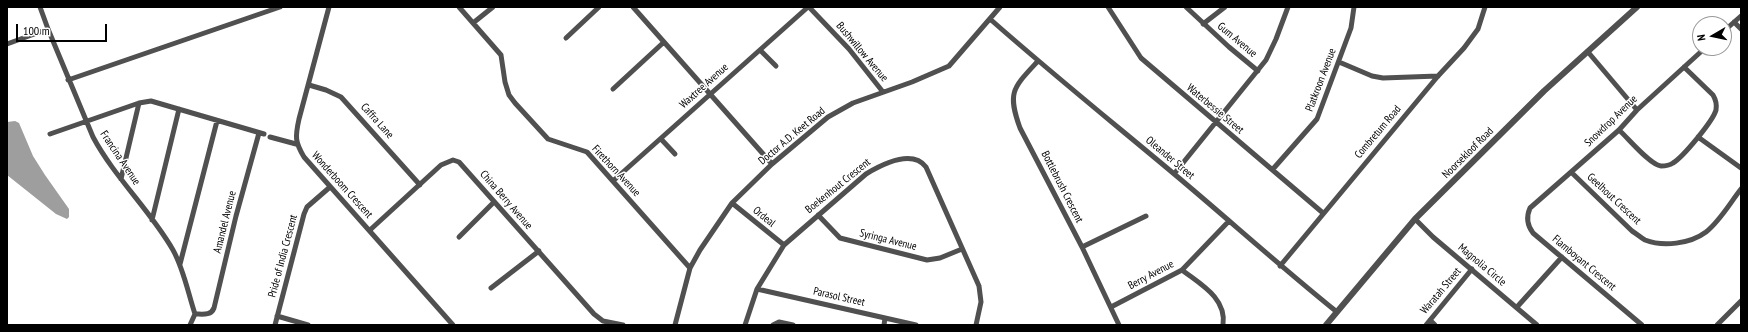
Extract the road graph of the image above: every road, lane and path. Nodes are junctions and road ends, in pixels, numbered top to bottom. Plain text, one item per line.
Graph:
1 (40, 7) edge
2 (280, 7) edge
3 (329, 7) edge
4 (459, 7) edge
5 (493, 7) edge
6 (599, 7) edge
7 (633, 7) edge
8 (809, 7) edge
9 (1000, 7) edge
10 (1108, 7) edge
11 (1186, 7) edge
12 (1225, 7) edge
13 (1288, 7) edge
14 (1354, 7) edge
15 (1485, 7) edge
16 (1636, 7) edge
17 (1741, 16) edge
18 (990, 19) junction
19 (1734, 22) joint
20 (473, 23) junction
21 (1204, 24) junction
22 (48, 29) junction
23 (1741, 29) edge
24 (566, 38) dead end
25 (664, 42) junction
26 (7, 44) edge
27 (760, 50) junction
28 (1588, 52) junction
29 (1696, 56) edge
30 (1038, 61) junction
31 (1339, 62) junction
32 (776, 66) dead end
33 (1684, 67) junction
34 (1258, 71) junction
35 (1438, 76) junction
36 (68, 80) junction
37 (309, 85) junction
38 (613, 89) dead end
39 (883, 92) junction
40 (710, 94) junction
41 (139, 103) junction
42 (179, 109) junction
43 (1637, 110) junction
44 (217, 121) junction
45 (1215, 122) junction
46 (86, 123) junction
47 (1619, 130) junction
48 (50, 134) dead end
49 (270, 137) dead end
50 (1698, 137) junction
51 (661, 139) junction
52 (296, 144) junction
53 (675, 154) dead end
54 (772, 164) junction
55 (1741, 168) edge
56 (1273, 169) junction
57 (1571, 172) junction
58 (1174, 174) junction
59 (121, 179) junction
60 (613, 181) junction
61 (420, 185) junction
62 (330, 187) junction
63 (1741, 189) edge
64 (493, 203) junction
65 (732, 204) junction
66 (1530, 208) joint
67 (1323, 213) junction
68 (818, 214) junction
69 (1146, 216) dead end
70 (1415, 219) junction
71 (152, 220) junction
72 (1229, 221) junction
73 (370, 230) junction
74 (459, 237) dead end
75 (784, 245) junction
76 (1082, 247) junction
77 (962, 249) junction
78 (538, 251) junction
79 (1562, 257) junction
80 (180, 264) junction
81 (1280, 266) junction
82 (690, 268) junction
83 (1472, 269) junction
84 (1182, 270) junction
85 (491, 288) dead end
86 (757, 289) junction
87 (1740, 303) edge
88 (1111, 307) junction
89 (1517, 307) junction
90 (1337, 312) junction
91 (195, 314) junction
92 (277, 316) junction
93 (886, 318) junction
94 (1430, 320) junction
95 (190, 325) edge
96 (275, 325) edge
97 (308, 325) edge
98 (453, 325) edge
99 (623, 325) edge
100 (675, 325) edge
101 (745, 325) edge
102 (773, 325) edge
103 (793, 325) edge
104 (884, 325) edge
105 (916, 325) edge
106 (976, 325) edge
107 (1119, 325) edge
108 (1223, 325) edge
109 (1326, 325) edge
110 (1426, 325) edge
111 (1435, 325) edge
112 (1537, 325) edge
113 (1642, 325) edge
114 (1717, 325) edge

1 - 22 street, Francina Avenue
2 - 36 street
3 - 37 street
4 - 20 street, Firethorn Avenue
5 - 20 street
6 - 24 street
7 - 25 street
8 - 27 street, Waxtree Avenue
8 - 39 street, Bushwillow Avenue
9 - 18 street, Doctor A.D. Keet Road
10 - 45 street, Waterbessie Street
11 - 21 street, Gum Avenue
12 - 21 street
13 - 34 street
14 - 31 street, Platkroon Avenue
15 - 35 street, Combretum Road
16 - 28 street, Noorsekloof Road
17 - 19 street
18 - 30 street, Oleander Street
18 - 39 street, Doctor A.D. Keet Road
19 - 23 street
20 - 60 street, Firethorn Avenue
21 - 34 street, Gum Avenue
22 - 26 street
22 - 36 street, Francina Avenue
25 - 38 street
25 - 40 street
27 - 32 street
27 - 40 street, Waxtree Avenue
28 - 43 street
28 - 70 street, Noorsekloof Road
29 - 33 street, Snowdrop Avenue
30 - 58 street, Oleander Street
30 - 76 street, Bottlebrush Crescent
31 - 35 street
31 - 56 street, Platkroon Avenue
33 - 43 street, Snowdrop Avenue
33 - 50 street
34 - 45 street
35 - 67 street, Combretum Road
36 - 46 street, Francina Avenue
37 - 52 street
37 - 61 street, Caffra Lane
39 - 54 street, Doctor A.D. Keet Road
40 - 51 street, Waxtree Avenue
40 - 54 street
41 - 42 street, Amandel Avenue
41 - 46 street, Amandel Avenue
41 - 59 street
42 - 44 street, Amandel Avenue
42 - 71 street
43 - 47 street, Snowdrop Avenue
44 - 80 street
44 - 91 street, Amandel Avenue
45 - 56 street, Waterbessie Street
45 - 58 street
46 - 48 street, Amandel Avenue
46 - 59 street, Francina Avenue
47 - 50 street
47 - 57 street, Snowdrop Avenue
49 - 52 street
50 - 55 street
51 - 53 street
51 - 60 street, Waxtree Avenue
52 - 62 street, Wonderboom Crescent
54 - 65 street, Doctor A.D. Keet Road
56 - 67 street, Waterbessie Street
57 - 63 street, Geelhout Crescent
57 - 66 street, Snowdrop Avenue
58 - 72 street, Oleander Street
59 - 71 street, Francina Avenue
60 - 82 street, Firethorn Avenue
61 - 64 street, China Berry Avenue
61 - 73 street, China Berry Avenue
62 - 73 street, Wonderboom Crescent
62 - 92 street, Pride of India Crescent
64 - 74 street
64 - 78 street, China Berry Avenue
65 - 75 street, Ordeal
65 - 82 street, Doctor A.D. Keet Road
66 - 79 street, Flamboyant Crescent
67 - 81 street, Combretum Road
68 - 75 street, Boekenhout Crescent
68 - 77 street, Syringa Avenue
68 - 77 street, Boekenhout Crescent
69 - 76 street
70 - 83 street, Magnolia Circle
70 - 90 street, Noorsekloof Road
71 - 80 street, Francina Avenue
72 - 81 street, Oleander Street
72 - 84 street, Berry Avenue
73 - 98 street, Wonderboom Crescent
75 - 86 street, Boekenhout Crescent
76 - 88 street, Bottlebrush Crescent
77 - 106 street, Boekenhout Crescent
78 - 85 street
78 - 99 street, China Berry Avenue
79 - 89 street
79 - 113 street, Flamboyant Crescent
80 - 91 street, Francina Avenue
81 - 90 street, Oleander Street
82 - 100 street, Doctor A.D. Keet Road
83 - 89 street, Magnolia Circle
83 - 94 street, Waratah Street
84 - 88 street, Berry Avenue
84 - 108 street
86 - 93 street, Parasol Street
86 - 101 street, Boekenhout Crescent
87 - 114 street
88 - 107 street, Bottlebrush Crescent
89 - 112 street, Magnolia Circle
90 - 109 street, Noorsekloof Road
91 - 95 street
92 - 96 street, Pride of India Crescent
92 - 97 street
93 - 104 street
93 - 105 street, Parasol Street
94 - 110 street, Waratah Street
94 - 111 street
102 - 103 street

